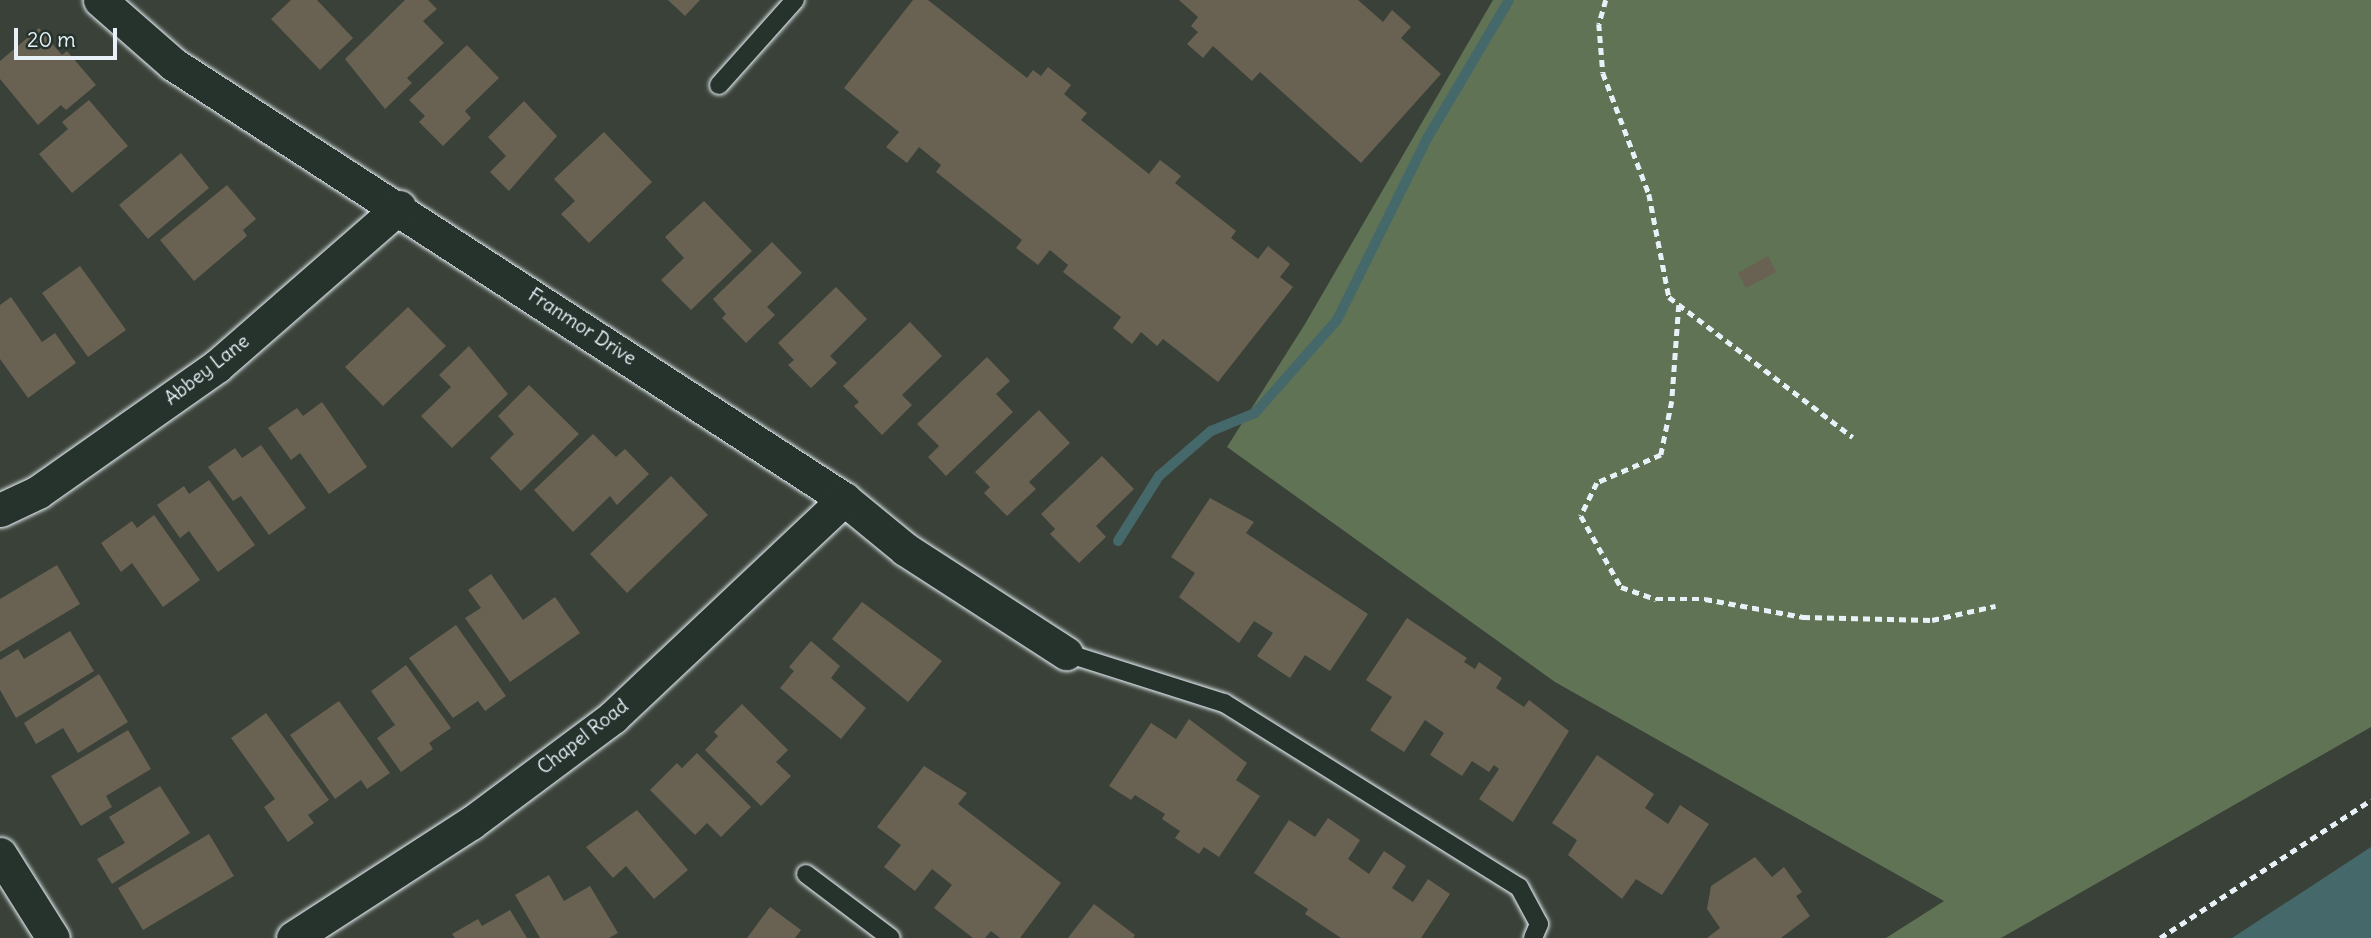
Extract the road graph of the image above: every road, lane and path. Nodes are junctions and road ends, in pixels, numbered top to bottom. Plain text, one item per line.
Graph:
1 (100, 0) edge
2 (795, 0) edge
3 (1606, 0) edge
4 (719, 85) dead end
5 (399, 207) junction
6 (1679, 305) junction
7 (1853, 437) dead end
8 (844, 499) junction
9 (0, 510) edge
10 (1995, 606) dead end
11 (1066, 653) joint
12 (2371, 800) edge
13 (0, 854) edge
14 (806, 874) dead end
15 (53, 938) edge
16 (292, 938) edge
17 (891, 938) edge
18 (1533, 938) edge
19 (2160, 938) edge

1 - 5 street, Franmor Drive
2 - 4 lane
3 - 6 path
5 - 8 street, Franmor Drive
5 - 9 street, Abbey Lane
6 - 7 path
6 - 10 path
8 - 11 street, Franmor Drive
8 - 16 street, Chapel Road
11 - 18 lane
12 - 19 path
13 - 15 street
14 - 17 lane

